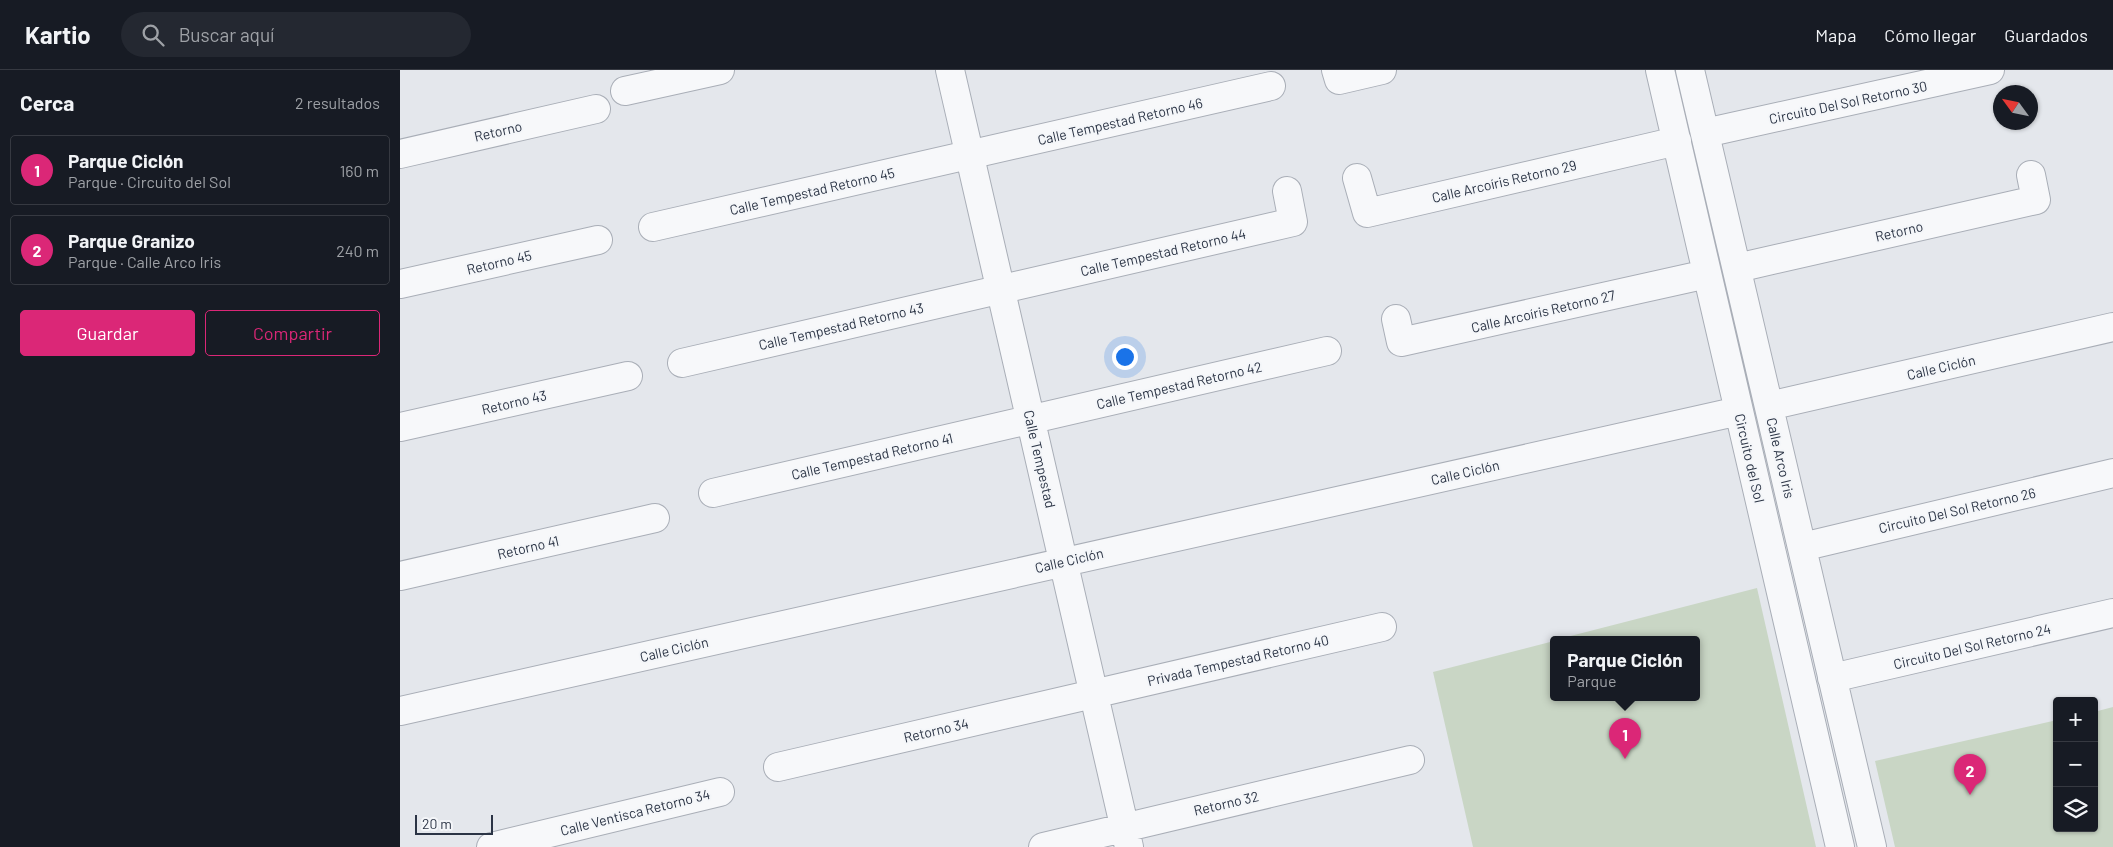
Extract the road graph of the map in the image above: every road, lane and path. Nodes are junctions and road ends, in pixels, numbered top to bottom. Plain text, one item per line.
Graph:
1 (720, 70) edge
2 (950, 70) edge
3 (1336, 70) edge
4 (1382, 70) edge
5 (1660, 70) edge
6 (1690, 70) edge
7 (1990, 70) edge
8 (1271, 86) dead end
9 (625, 91) dead end
10 (596, 109) dead end
11 (1705, 133) junction
12 (1677, 141) junction
13 (400, 154) edge
14 (970, 155) junction
15 (2031, 175) dead end
16 (1357, 178) dead end
17 (1286, 191) dead end
18 (653, 227) dead end
19 (598, 240) dead end
20 (1737, 268) junction
21 (1708, 274) junction
22 (400, 284) edge
23 (1001, 289) junction
24 (1396, 319) dead end
25 (2113, 327) edge
26 (1327, 351) dead end
27 (682, 363) dead end
28 (628, 376) dead end
29 (1769, 406) junction
30 (1740, 411) junction
31 (1031, 420) junction
32 (400, 427) edge
33 (2113, 473) edge
34 (713, 493) dead end
35 (655, 518) dead end
36 (1802, 546) junction
37 (1063, 561) junction
38 (400, 576) edge
39 (2113, 614) edge
40 (1382, 627) dead end
41 (1832, 678) junction
42 (1094, 693) junction
43 (400, 711) edge
44 (1410, 760) dead end
45 (778, 767) dead end
46 (720, 792) dead end
47 (1127, 837) edge
48 (1871, 842) edge
49 (491, 847) edge
50 (1043, 847) edge
51 (1841, 847) edge

1 - 9 street
2 - 14 street, Calle Tempestad
3 - 4 street
5 - 12 street, Circuito del Sol
6 - 11 street, Calle Arco Iris
7 - 11 street, Circuito Del Sol Retorno 30
8 - 14 street, Calle Tempestad Retorno 46
10 - 13 street, Retorno
11 - 20 street, Calle Arco Iris
12 - 16 street, Calle Arcoíris Retorno 29
12 - 21 street, Circuito del Sol
14 - 18 street, Calle Tempestad Retorno 45
14 - 23 street, Calle Tempestad
15 - 20 street, Retorno
17 - 23 street, Calle Tempestad Retorno 44
19 - 22 street, Retorno 45
20 - 29 street, Calle Arco Iris
21 - 24 street, Calle Arcoíris Retorno 27
21 - 30 street, Circuito del Sol
23 - 27 street, Calle Tempestad Retorno 43
23 - 31 street, Calle Tempestad
25 - 29 street, Calle Ciclón
26 - 31 street, Calle Tempestad Retorno 42
28 - 32 street, Retorno 43
29 - 36 street, Calle Arco Iris
30 - 37 street, Calle Ciclón
30 - 51 street, Circuito del Sol
31 - 34 street, Calle Tempestad Retorno 41
31 - 37 street, Calle Tempestad
33 - 36 street, Circuito Del Sol Retorno 26
35 - 38 street, Retorno 41
36 - 41 street, Calle Arco Iris
37 - 42 street, Calle Tempestad
37 - 43 street, Calle Ciclón
39 - 41 street, Circuito Del Sol Retorno 24
40 - 42 street, Privada Tempestad Retorno 40
41 - 48 street, Calle Arco Iris
42 - 45 street, Retorno 34
42 - 47 street, Calle Tempestad
44 - 47 street, Retorno 32
46 - 49 street, Calle Ventisca Retorno 34
47 - 50 street, Retorno 32
48 - 51 street

